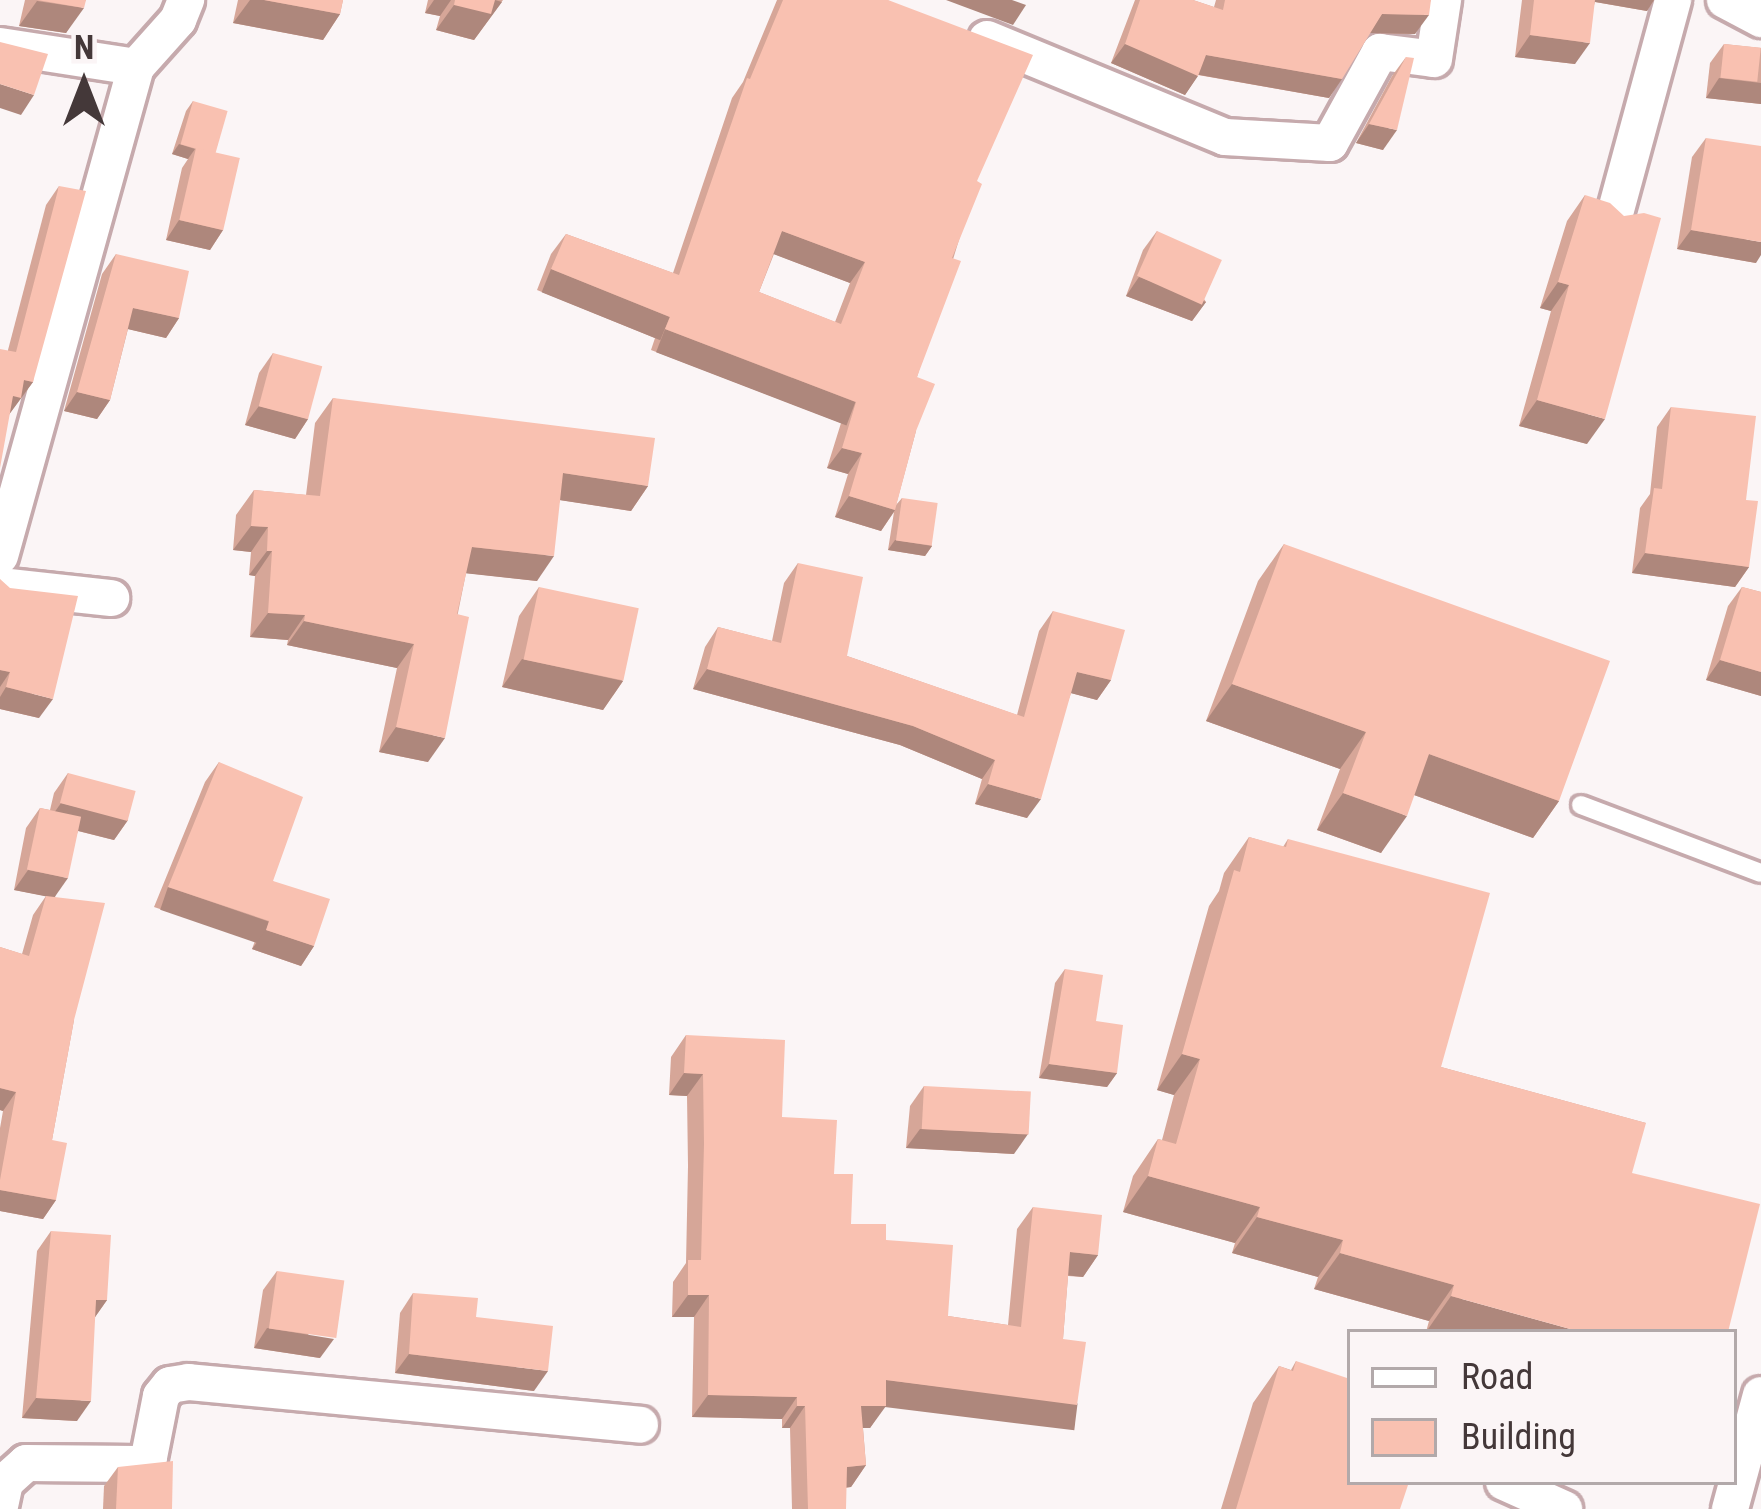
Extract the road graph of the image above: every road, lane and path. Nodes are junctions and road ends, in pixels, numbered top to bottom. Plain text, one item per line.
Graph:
1 (186, 0) edge
2 (1442, 0) edge
3 (1673, 0) edge
4 (1725, 0) edge
5 (1761, 19) edge
6 (962, 29) edge
7 (0, 46) edge
8 (136, 67) junction
9 (1612, 221) edge
10 (0, 556) edge
11 (0, 586) edge
12 (111, 598) dead end
13 (1581, 805) dead end
14 (1761, 872) edge
15 (1761, 1395) edge
16 (640, 1425) dead end
17 (13, 1459) edge
18 (1737, 1483) edge
19 (1511, 1485) edge
20 (0, 1506) edge
21 (1564, 1509) edge

1 - 8 street
2 - 6 street
3 - 9 street
4 - 5 street
7 - 8 street
8 - 10 street
11 - 12 street
13 - 14 lane
15 - 18 street
16 - 17 street
17 - 20 street
19 - 21 street

